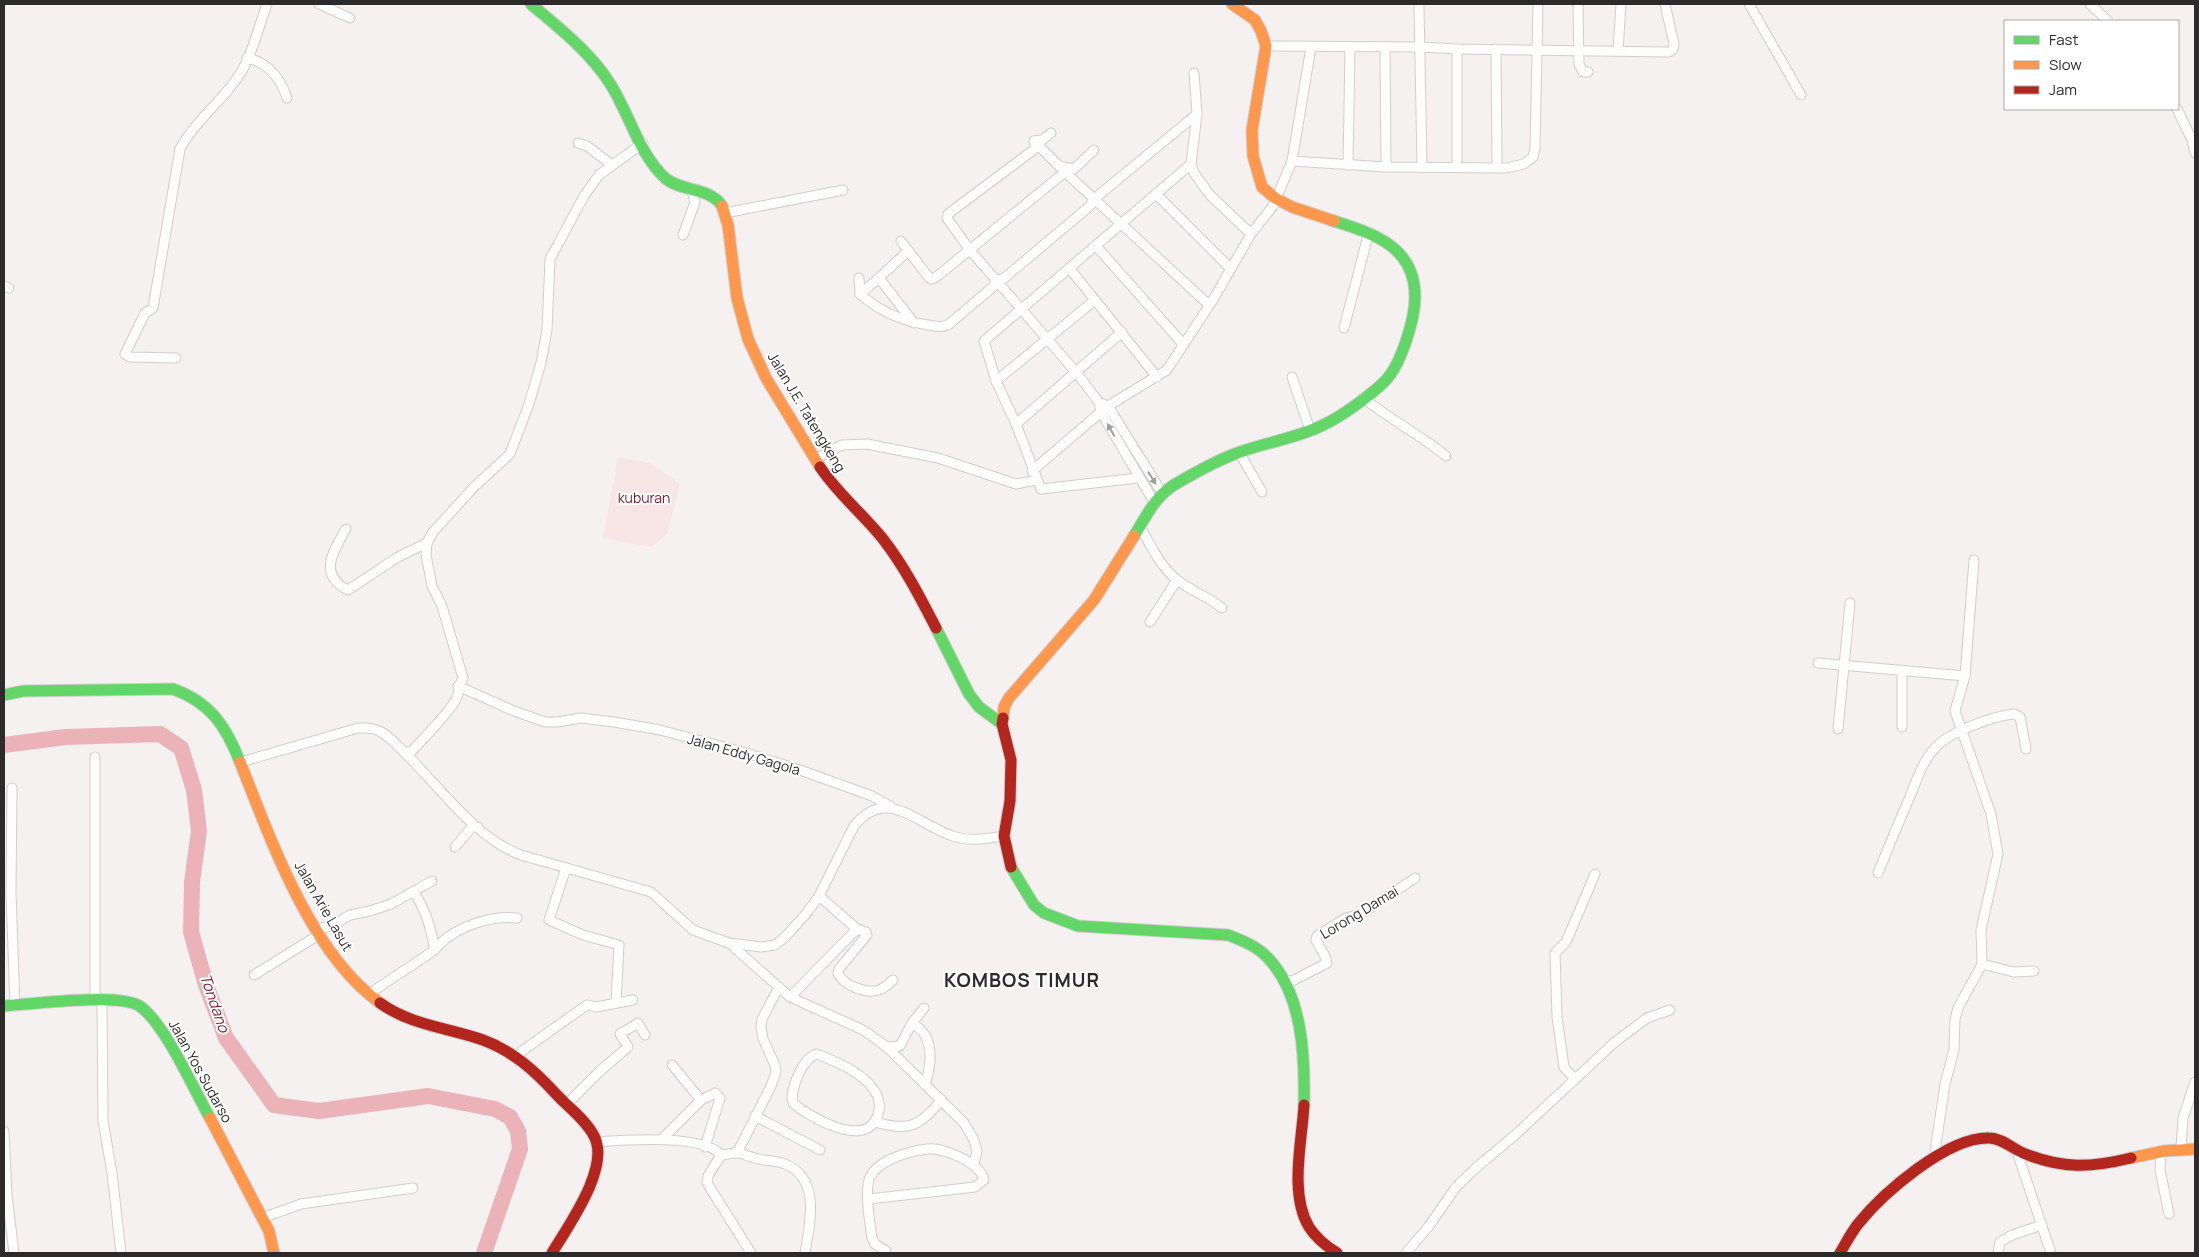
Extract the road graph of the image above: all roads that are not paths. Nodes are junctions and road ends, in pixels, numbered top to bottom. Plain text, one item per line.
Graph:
1 (267, 4) edge
2 (318, 4) edge
3 (531, 4) edge
4 (1232, 4) edge
5 (1419, 4) edge
6 (1538, 4) edge
7 (1578, 4) edge
8 (1621, 4) edge
9 (1665, 4) edge
10 (1749, 4) edge
11 (2090, 4) edge
12 (350, 18) dead end
13 (2107, 20) edge
14 (1266, 46) junction
15 (1311, 47) junction
16 (1350, 47) junction
17 (1385, 47) junction
18 (1420, 47) junction
19 (1457, 49) junction
20 (1496, 49) junction
21 (1537, 50) junction
22 (1578, 50) junction
23 (1618, 51) junction
24 (248, 58) junction
25 (1194, 72) dead end
26 (1588, 72) dead end
27 (1801, 95) dead end
28 (287, 98) dead end
29 (2177, 110) edge
30 (1197, 114) junction
31 (1051, 133) dead end
32 (1034, 140) junction
33 (578, 143) dead end
34 (643, 143) junction
35 (1094, 150) dead end
36 (2195, 152) edge
37 (1292, 160) junction
38 (1191, 164) junction
39 (612, 165) junction
40 (1348, 165) junction
41 (1386, 167) junction
42 (1422, 167) junction
43 (1457, 167) junction
44 (1497, 167) junction
45 (1062, 169) junction
46 (843, 190) dead end
47 (692, 191) junction
48 (1156, 194) junction
49 (1275, 198) junction
50 (1094, 199) junction
51 (726, 213) junction
52 (1122, 223) junction
53 (1369, 232) junction
54 (1250, 234) junction
55 (683, 235) dead end
56 (900, 241) dead end
57 (1096, 246) junction
58 (969, 249) junction
59 (908, 251) junction
60 (1070, 269) junction
61 (1231, 269) junction
62 (859, 278) dead end
63 (879, 278) junction
64 (996, 280) junction
65 (860, 294) junction
66 (1095, 300) junction
67 (1209, 305) junction
68 (1021, 309) junction
69 (914, 322) junction
70 (1344, 328) dead end
71 (1122, 332) junction
72 (1049, 340) junction
73 (1183, 344) junction
74 (176, 358) dead end
75 (1075, 372) junction
76 (1157, 376) junction
77 (1292, 377) dead end
78 (996, 381) junction
79 (1363, 398) junction
80 (1105, 409) junction
81 (1016, 424) junction
82 (1310, 430) junction
83 (1133, 445) junction
84 (1239, 452) junction
85 (1124, 453) junction
86 (1446, 456) dead end
87 (815, 459) junction
88 (1032, 471) junction
89 (1138, 478) junction
90 (1036, 480) junction
91 (1262, 492) dead end
92 (1162, 493) junction
93 (1154, 502) junction
94 (1141, 528) junction
95 (346, 529) dead end
96 (427, 543) junction
97 (1974, 560) dead end
98 (1177, 580) junction
99 (1850, 603) dead end
100 (1222, 608) dead end
101 (1150, 622) dead end
102 (1818, 663) dead end
103 (1845, 666) junction
104 (1902, 670) junction
105 (1964, 676) junction
106 (458, 686) junction
107 (4, 695) edge
108 (1002, 724) junction
109 (1902, 727) dead end
110 (1838, 730) dead end
111 (1961, 732) junction
112 (2026, 750) dead end
113 (404, 752) junction
114 (95, 757) dead end
115 (241, 762) junction
116 (12, 788) dead end
117 (890, 806) junction
118 (478, 827) junction
119 (1004, 836) junction
120 (454, 847) dead end
121 (566, 868) junction
122 (1878, 873) dead end
123 (1595, 874) dead end
124 (1414, 878) dead end
125 (432, 881) dead end
126 (414, 892) junction
127 (819, 896) junction
128 (517, 918) dead end
129 (857, 929) junction
130 (319, 931) junction
131 (729, 943) junction
132 (761, 947) junction
133 (435, 950) junction
134 (751, 962) junction
135 (1982, 964) junction
136 (2034, 971) dead end
137 (254, 975) dead end
138 (893, 980) dead end
139 (1284, 980) junction
140 (779, 987) junction
141 (368, 994) junction
142 (790, 996) junction
143 (99, 1000) junction
144 (633, 1000) dead end
145 (616, 1003) junction
146 (9, 1006) edge
147 (924, 1008) dead end
148 (1670, 1010) dead end
149 (912, 1022) junction
150 (645, 1035) dead end
151 (887, 1047) junction
152 (515, 1056) junction
153 (672, 1065) dead end
154 (1574, 1078) junction
155 (2195, 1082) edge
156 (925, 1085) junction
157 (701, 1100) junction
158 (942, 1100) junction
159 (566, 1105) junction
160 (755, 1116) junction
161 (875, 1122) junction
162 (4, 1131) edge
163 (662, 1139) junction
164 (598, 1142) junction
165 (705, 1147) junction
166 (2181, 1148) junction
167 (2195, 1149) edge
168 (820, 1150) dead end
169 (2016, 1150) junction
170 (2162, 1152) junction
171 (737, 1153) junction
172 (721, 1155) junction
173 (1936, 1158) junction
174 (974, 1165) junction
175 (412, 1188) dead end
176 (868, 1199) junction
177 (2169, 1214) dead end
178 (262, 1218) junction
179 (2042, 1225) junction
180 (886, 1251) dead end
181 (1844, 1252) edge
182 (14, 1253) edge
183 (121, 1253) edge
184 (274, 1253) edge
185 (552, 1253) edge
186 (751, 1253) edge
187 (805, 1253) edge
188 (1337, 1253) edge
189 (1406, 1253) edge
190 (1998, 1253) edge
191 (2051, 1253) edge

1 - 24 street
2 - 12 street
3 - 34 main road
4 - 14 main road
5 - 18 street
6 - 21 street
7 - 22 street
8 - 23 street
9 - 23 street
10 - 27 street
11 - 13 street
14 - 15 street
14 - 49 main road
15 - 16 street
15 - 37 street
16 - 17 street
16 - 40 street
17 - 18 street
17 - 41 street
18 - 19 street
18 - 42 street
19 - 20 street
19 - 43 street
20 - 21 street
20 - 44 street
21 - 22 street
21 - 44 street
22 - 23 street
22 - 26 street
24 - 28 street
24 - 74 street
25 - 30 street
29 - 36 street
30 - 38 street
30 - 50 street
31 - 32 street
32 - 45 street
32 - 58 street
33 - 39 street
34 - 39 street
34 - 47 main road
35 - 45 street
37 - 40 street
37 - 49 street
38 - 48 street
38 - 54 street
39 - 96 street
40 - 41 street
41 - 42 street
42 - 43 street
43 - 44 street
45 - 50 street
45 - 58 street
46 - 51 street
47 - 51 main road
47 - 55 street
48 - 52 street
48 - 61 street
49 - 53 main road
49 - 54 street
50 - 52 street
50 - 64 street
51 - 87 main road, Jalan J.E. Tatengkeng
52 - 57 street
52 - 67 street
53 - 70 street
53 - 79 main road
54 - 61 street
56 - 59 street
57 - 60 street
57 - 73 street
58 - 59 street
58 - 64 street
59 - 63 street
60 - 66 street
60 - 68 street
61 - 67 street
62 - 65 street
63 - 65 street
63 - 69 street
64 - 68 street
64 - 69 street
65 - 69 street
66 - 71 street
66 - 72 street
67 - 73 street
68 - 72 street
68 - 78 street
71 - 75 street
71 - 76 street
72 - 75 street
72 - 78 street
73 - 76 street
75 - 80 street
75 - 81 street
76 - 80 street
77 - 82 street
78 - 81 street
79 - 82 main road
79 - 86 street
80 - 83 street
85 -> 80 street
80 - 88 street
81 - 88 street
82 - 84 main road
83 - 85 street
83 -> 92 street
84 - 91 street
84 - 92 main road
85 - 89 street
87 - 90 street
87 - 108 main road, Jalan J.E. Tatengkeng
88 - 90 street
89 - 90 street
89 - 93 street
92 - 93 main road
93 - 94 main road
94 - 98 street
94 - 108 main road
95 - 96 street
96 - 106 street
97 - 105 street
98 - 100 street
98 - 101 street
99 - 103 street
102 - 103 street
103 - 104 street
103 - 110 street
104 - 105 street
104 - 109 street
105 - 111 street
106 - 113 street
106 - 117 street, Jalan Eddy Gagola
107 - 115 main road, Jalan Arie Lasut
108 - 119 main road
111 - 112 street
111 - 122 street
111 - 135 street
113 - 115 street
113 - 118 street
114 - 143 street
115 - 130 main road, Jalan Arie Lasut
116 - 146 street
117 - 119 street, Jalan Eddy Gagola
117 - 127 street
118 - 120 street
118 - 121 street
119 - 139 main road
121 - 131 street
121 - 145 street
123 - 154 street
124 - 139 street, Lorong Damai
125 - 126 street
126 - 130 street
126 - 133 street
127 - 129 street
127 - 132 street
128 - 133 street
129 - 138 street
129 - 142 street
130 - 137 street
130 - 141 main road, Jalan Arie Lasut
131 - 132 street
131 - 134 street
132 - 134 street
133 - 141 street
134 - 140 street
135 - 136 street
135 - 173 street
139 - 188 main road
140 - 142 street
140 - 160 street
141 - 152 main road, Jalan Arie Lasut
142 - 151 street
143 - 146 main road, Jalan Yos Sudarso
143 - 178 main road, Jalan Yos Sudarso
143 - 183 street
144 - 145 street
145 - 152 street
147 - 149 street
148 - 154 street
149 - 151 street
149 - 156 street
150 - 159 street
151 - 156 street
152 - 159 main road, Jalan Arie Lasut
153 - 157 street
154 - 189 street
155 - 166 street
156 - 158 street
157 - 163 street
157 - 165 street
158 - 161 street
158 - 174 street
159 - 164 main road, Jalan Arie Lasut
160 - 168 street
160 - 171 street
161 - 161 street
162 - 182 street
163 - 164 street
163 - 165 street
164 - 185 main road
165 - 172 street
166 - 167 main road
166 - 170 main road
169 - 170 main road
169 - 173 main road
169 - 179 street
170 - 177 street
171 - 172 street
171 - 187 street
172 - 186 street
173 - 181 main road
174 - 176 street
174 - 176 street
175 - 178 street
176 - 180 street
178 - 184 main road, Jalan Yos Sudarso
179 - 190 street
179 - 191 street

